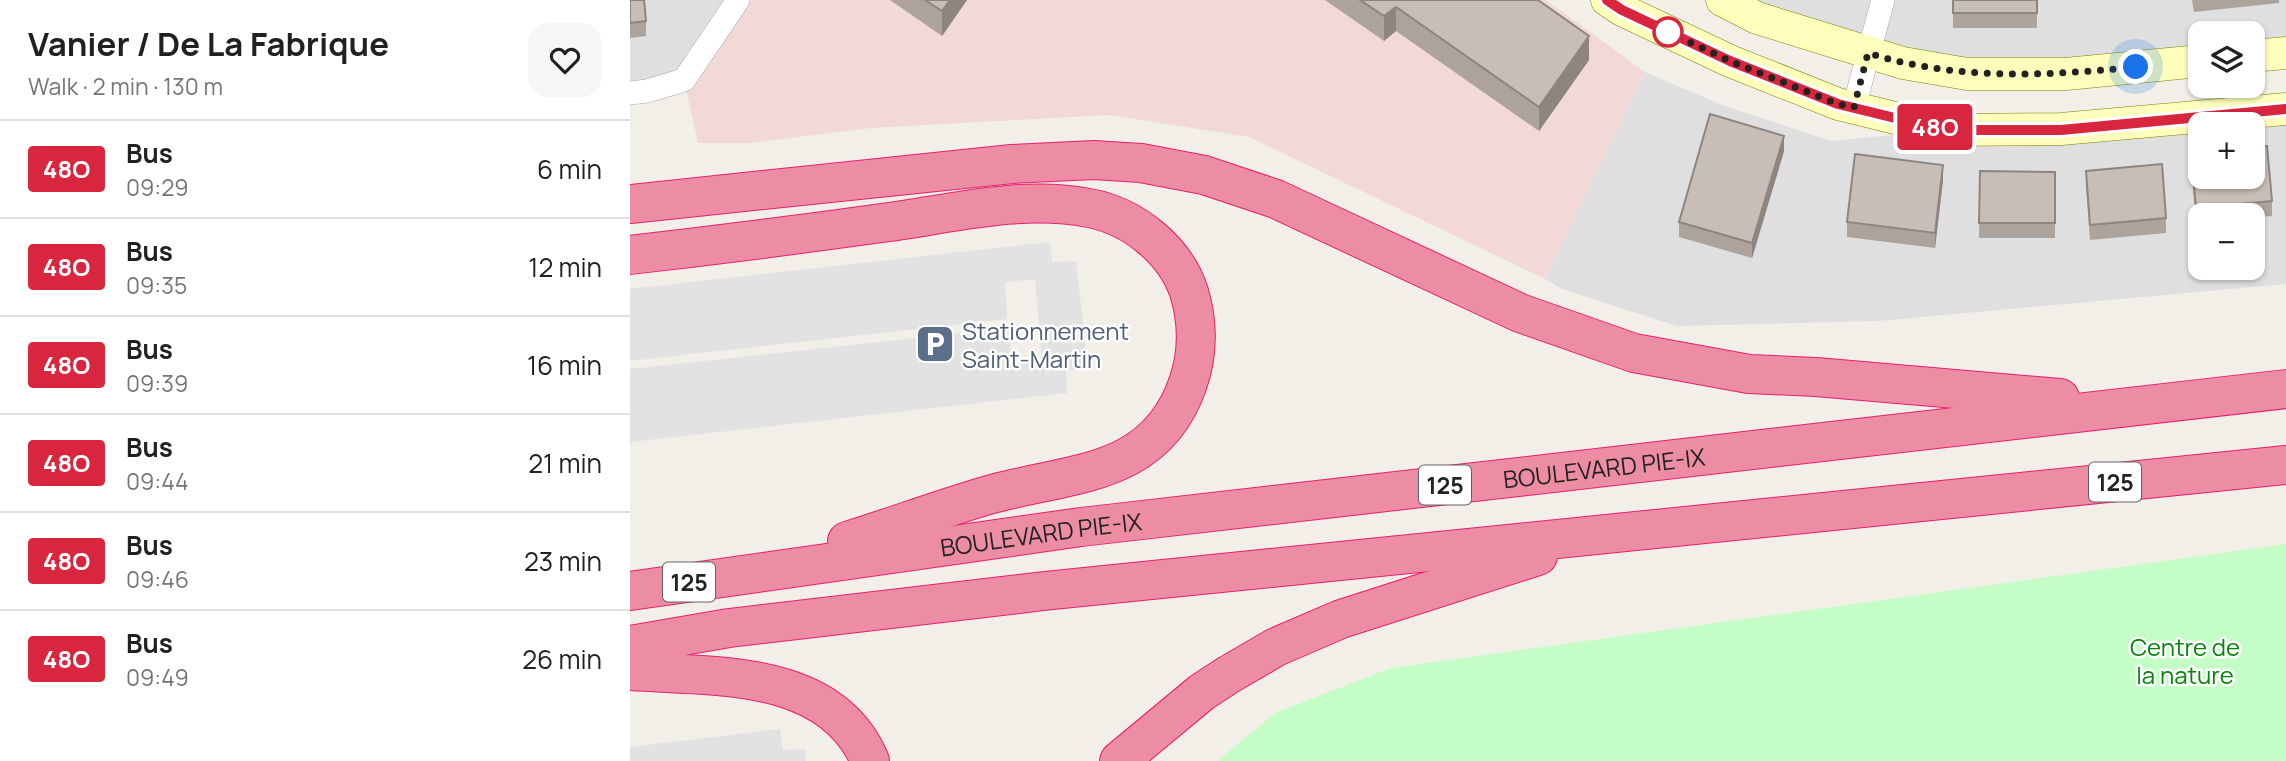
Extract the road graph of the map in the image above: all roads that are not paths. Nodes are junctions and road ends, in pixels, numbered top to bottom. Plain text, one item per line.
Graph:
1 (738, 0) edge
2 (1607, 0) edge
3 (1722, 0) edge
4 (1883, 0) edge
5 (1868, 53) junction
6 (2286, 53) edge
7 (2265, 55) edge
8 (2188, 62) edge
9 (630, 93) edge
10 (1854, 107) junction
11 (2286, 109) edge
12 (630, 204) edge
13 (630, 255) edge
14 (2286, 390) edge
15 (2142, 405) junction
16 (2286, 465) edge
17 (1610, 532) junction
18 (748, 573) junction
19 (630, 591) edge
20 (630, 645) edge
21 (630, 671) edge
22 (870, 761) edge
23 (1119, 761) edge

1 - 9 street
2 - 10 street
3 - 5 street
4 - 5 street
5 - 8 street
5 - 10 street
6 - 7 street
10 - 11 street
12 - 15 highway
13 - 18 highway
14 - 15 highway, BOULEVARD PIE-IX / 125
15 - 18 highway, BOULEVARD PIE-IX / 125
16 - 17 highway, 125
17 - 20 highway, 125
17 - 23 highway
18 - 19 highway, BOULEVARD PIE-IX / 125
21 - 22 highway

